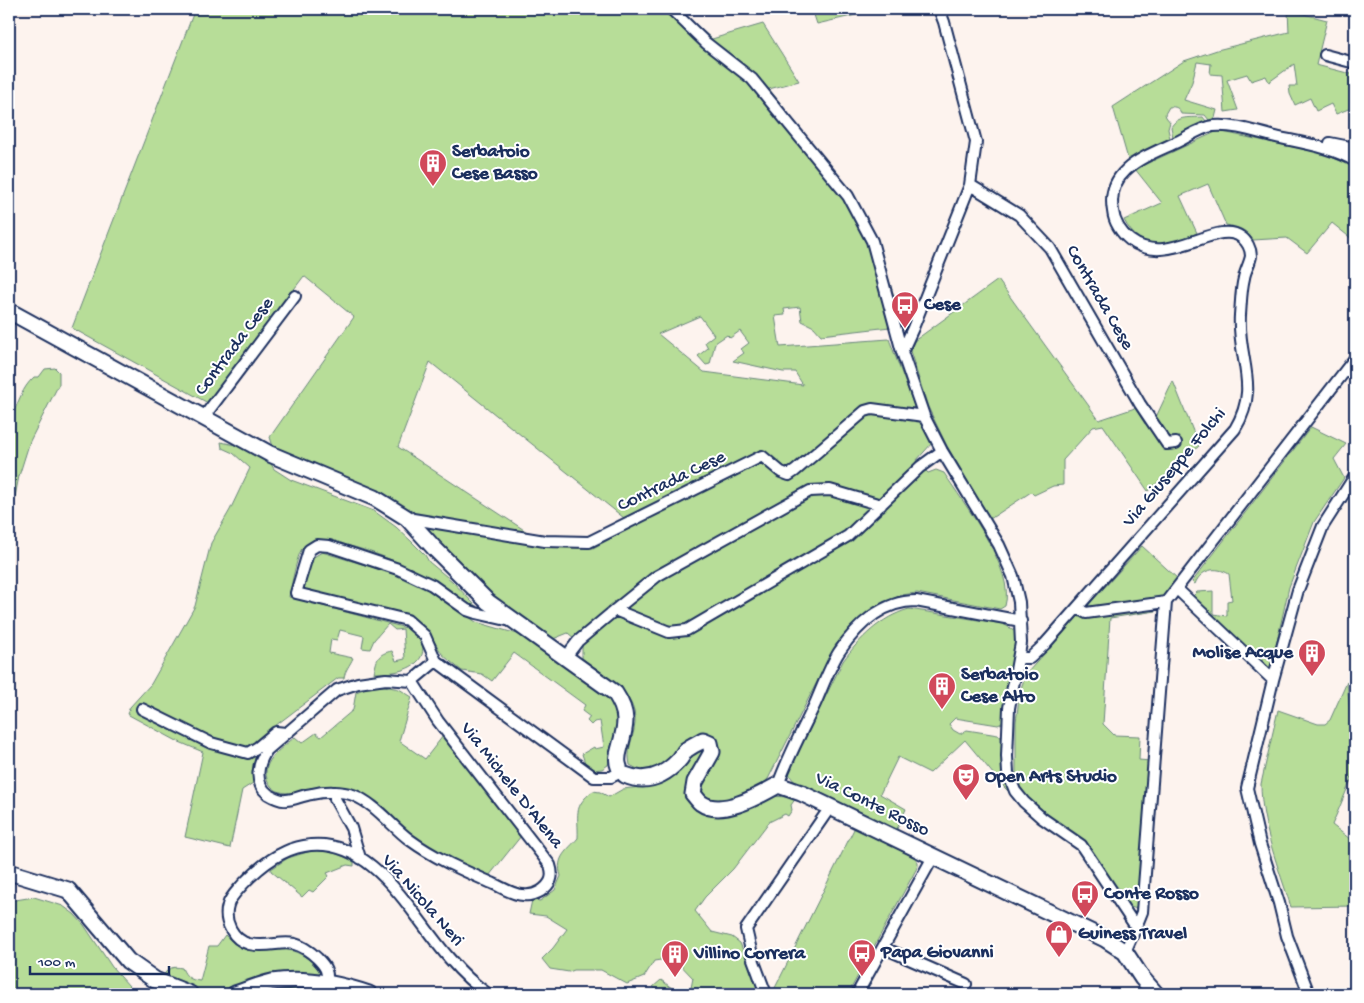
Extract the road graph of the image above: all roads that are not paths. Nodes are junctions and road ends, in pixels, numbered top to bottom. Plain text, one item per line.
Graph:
1 (671, 9) edge
2 (939, 9) edge
3 (1324, 55) dead end
4 (1355, 63) edge
5 (1355, 148) edge
6 (1339, 149) junction
7 (1355, 160) edge
8 (970, 185) junction
9 (295, 296) dead end
10 (9, 310) edge
11 (902, 352) junction
12 (1355, 358) edge
13 (924, 416) junction
14 (203, 418) junction
15 (1176, 443) dead end
16 (942, 451) junction
17 (1355, 476) edge
18 (881, 505) junction
19 (407, 518) junction
20 (1177, 589) junction
21 (1166, 602) junction
22 (1077, 608) junction
23 (616, 610) junction
24 (1021, 621) junction
25 (514, 622) junction
26 (565, 658) junction
27 (1020, 658) junction
28 (436, 660) junction
29 (1273, 680) junction
30 (412, 681) junction
31 (142, 709) dead end
32 (286, 733) junction
33 (620, 772) junction
34 (778, 785) junction
35 (335, 792) junction
36 (830, 806) junction
37 (933, 857) junction
38 (360, 858) junction
39 (9, 872) edge
40 (1136, 927) junction
41 (884, 948) junction
42 (1125, 952) junction
43 (328, 984) junction
44 (966, 984) dead end
45 (259, 990) edge
46 (190, 994) edge
47 (235, 994) edge
48 (369, 994) edge
49 (488, 994) edge
50 (766, 994) edge
51 (857, 994) edge
52 (1156, 994) edge
53 (1309, 994) edge

1 - 11 street
2 - 8 street
3 - 4 street
5 - 6 street
6 - 7 street, Via Giuseppe Folchi
6 - 22 street, Via Giuseppe Folchi
8 - 11 street
8 - 15 street, Contrada Cese
9 - 14 street, Contrada Cese
10 - 14 street
11 - 13 street
12 - 20 street
13 - 16 street
13 - 19 street, Contrada Cese
14 - 19 street
16 - 18 street
16 - 24 street
17 - 29 street
18 - 23 street
18 - 23 street
19 - 25 street
20 - 21 street
20 - 29 street
21 - 22 street
21 - 40 street
22 - 27 street, Via Giuseppe Folchi
23 - 26 street
24 - 27 street
24 - 34 street
25 - 26 street
25 - 28 street
26 - 33 street
27 - 40 street
28 - 30 street
28 - 33 street
29 - 53 street
30 - 32 street
30 - 35 street, Via Michele D'Alena
31 - 32 street
32 - 35 street
33 - 34 street
34 - 36 street, Via Conte Rosso
35 - 38 street
36 - 37 street, Via Conte Rosso
36 - 50 street
37 - 41 street
37 - 42 street, Via Conte Rosso
38 - 43 street, Via Nicola Neri
38 - 49 street, Via Nicola Neri
39 - 46 street
40 - 42 street
41 - 44 street
41 - 51 street
42 - 52 street, Via Conte Rosso
43 - 45 street
43 - 48 street
45 - 47 street

